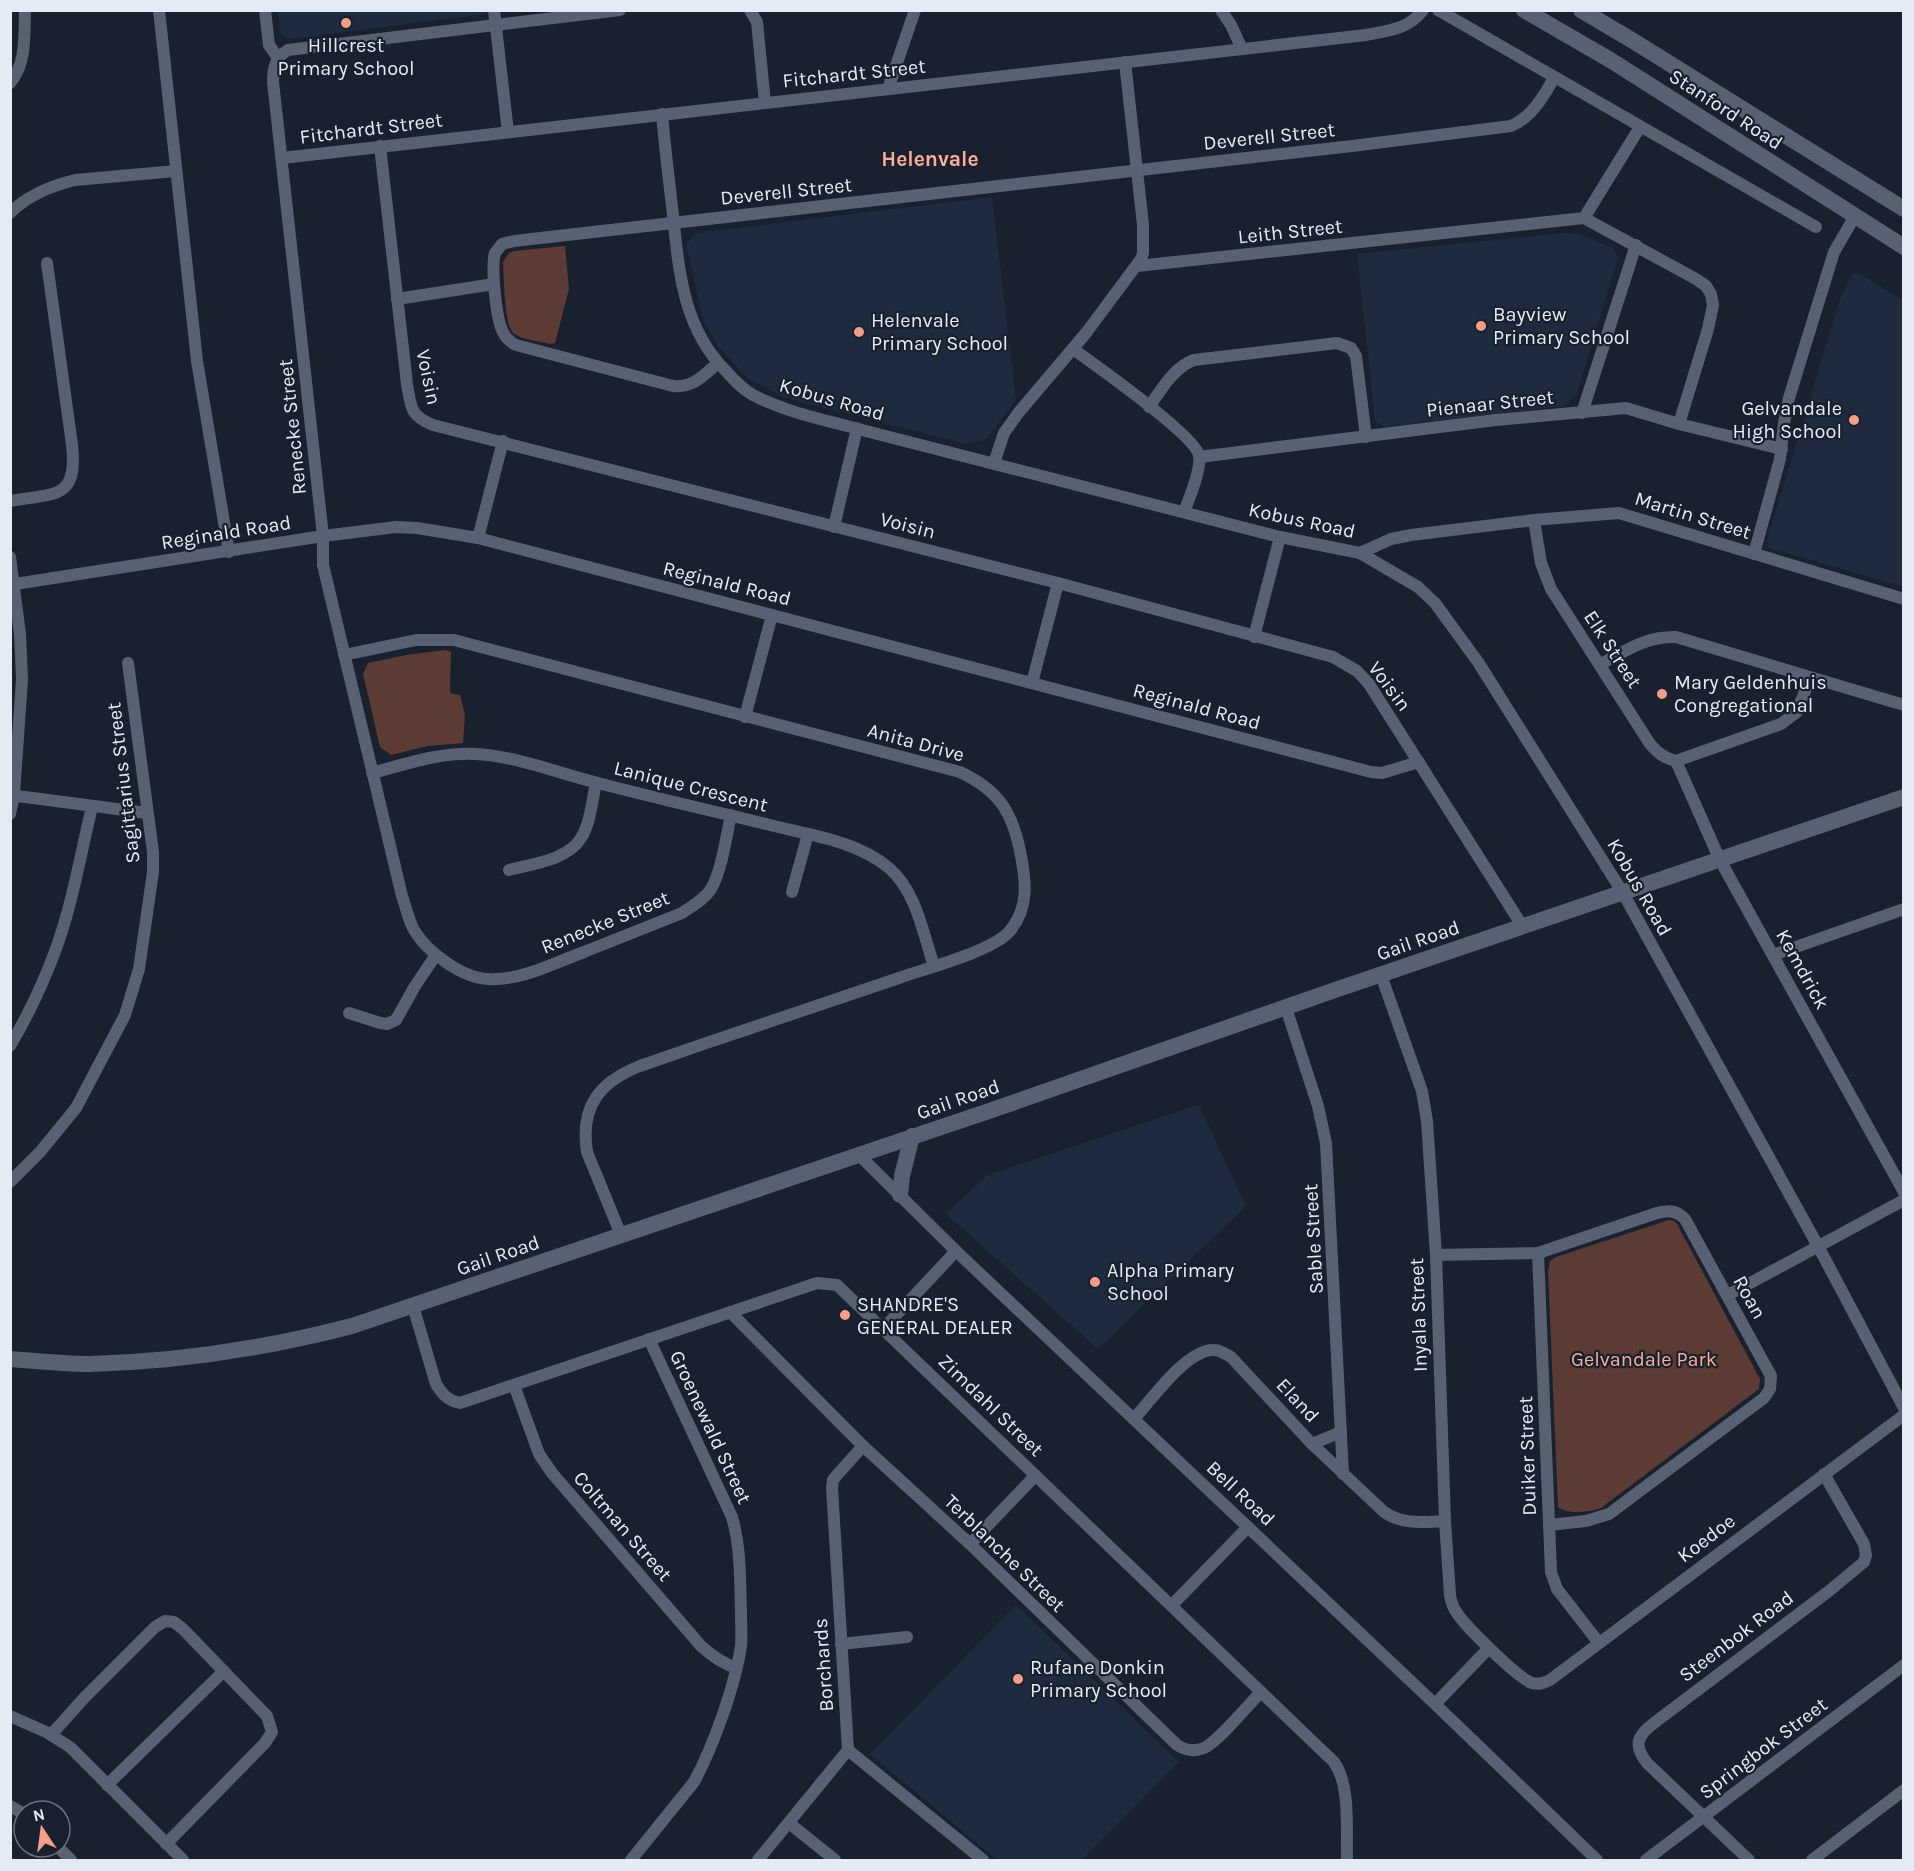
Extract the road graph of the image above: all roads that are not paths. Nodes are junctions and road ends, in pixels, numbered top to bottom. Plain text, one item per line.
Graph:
1 (24, 10) edge
2 (159, 10) edge
3 (265, 10) edge
4 (494, 10) edge
5 (620, 10) edge
6 (750, 10) edge
7 (915, 10) edge
8 (1221, 10) edge
9 (1423, 10) edge
10 (1438, 10) edge
11 (1524, 10) edge
12 (1581, 10) edge
13 (496, 25) junction
14 (1242, 49) junction
15 (283, 54) junction
16 (1125, 62) junction
17 (1554, 78) junction
18 (10, 83) edge
19 (888, 89) junction
20 (765, 103) junction
21 (662, 114) junction
22 (1640, 127) junction
23 (508, 132) junction
24 (380, 146) junction
25 (282, 158) junction
26 (176, 171) junction
27 (1137, 171) junction
28 (1904, 209) edge
29 (10, 213) edge
30 (1855, 216) junction
31 (1584, 218) junction
32 (673, 223) junction
33 (1816, 226) dead end
34 (1636, 245) junction
35 (1904, 248) edge
36 (48, 263) dead end
37 (1137, 266) junction
38 (494, 284) junction
39 (397, 299) junction
40 (1073, 349) junction
41 (718, 363) junction
42 (1149, 407) junction
43 (1582, 413) junction
44 (1679, 424) junction
45 (857, 428) junction
46 (1366, 437) junction
47 (503, 441) junction
48 (1782, 449) junction
49 (1199, 456) junction
50 (994, 463) junction
51 (10, 501) edge
52 (1184, 513) junction
53 (1534, 520) junction
54 (834, 527) junction
55 (323, 536) junction
56 (1280, 537) junction
57 (478, 538) junction
58 (229, 552) junction
59 (1360, 553) junction
60 (1754, 554) junction
61 (10, 558) edge
62 (1058, 583) junction
63 (15, 584) junction
64 (1904, 599) edge
65 (772, 615) junction
66 (1254, 637) junction
67 (345, 655) junction
68 (128, 663) dead end
69 (1601, 664) junction
70 (1810, 678) junction
71 (1032, 683) junction
72 (1904, 705) edge
73 (745, 717) junction
74 (1676, 761) junction
75 (1419, 762) junction
76 (372, 773) junction
77 (596, 783) junction
78 (12, 795) edge
79 (1904, 797) edge
80 (92, 807) junction
81 (147, 813) junction
82 (10, 814) edge
83 (732, 815) junction
84 (808, 834) junction
85 (1720, 860) junction
86 (509, 870) dead end
87 (792, 892) dead end
88 (1623, 893) junction
89 (1904, 909) edge
90 (1523, 927) junction
91 (436, 955) junction
92 (1773, 956) junction
93 (934, 966) junction
94 (1381, 975) junction
95 (1286, 1008) junction
96 (349, 1013) dead end
97 (10, 1046) edge
98 (912, 1136) junction
99 (858, 1154) junction
100 (10, 1182) edge
101 (1904, 1192) edge
102 (900, 1196) junction
103 (1904, 1200) edge
104 (621, 1235) junction
105 (1818, 1246) junction
106 (956, 1251) junction
107 (1538, 1253) junction
108 (1436, 1255) junction
109 (1728, 1295) junction
110 (413, 1306) junction
111 (730, 1312) junction
112 (884, 1328) junction
113 (649, 1340) junction
114 (10, 1359) edge
115 (514, 1384) junction
116 (1904, 1407) edge
117 (1904, 1415) edge
118 (1134, 1419) junction
119 (1341, 1432) junction
120 (1312, 1444) junction
121 (863, 1446) junction
122 (1343, 1474) junction
123 (1824, 1474) junction
124 (1035, 1476) junction
125 (1445, 1521) junction
126 (1549, 1525) junction
127 (1248, 1527) junction
128 (970, 1544) junction
129 (1172, 1605) junction
130 (907, 1637) dead end
131 (1599, 1643) junction
132 (841, 1644) junction
133 (1489, 1648) junction
134 (1904, 1665) edge
135 (736, 1668) junction
136 (224, 1671) junction
137 (1529, 1682) joint
138 (1261, 1692) junction
139 (1435, 1704) junction
140 (10, 1716) edge
141 (51, 1735) junction
142 (848, 1750) junction
143 (107, 1785) junction
144 (1904, 1790) edge
145 (1704, 1817) junction
146 (789, 1823) junction
147 (166, 1844) junction
148 (183, 1860) edge
149 (631, 1860) edge
150 (758, 1860) edge
151 (835, 1860) edge
152 (983, 1860) edge
153 (1347, 1860) edge
154 (1597, 1860) edge
155 (1646, 1860) edge
156 (1749, 1860) edge
157 (1812, 1860) edge

1 - 18 street
2 - 26 street
3 - 15 street, Renecke Street
4 - 13 street
5 - 13 street
6 - 20 street
7 - 19 street
8 - 14 street
9 - 14 street, Fitchardt Street
10 - 17 street
11 - 30 street, Stanford Road
12 - 28 street, Stanford Road
13 - 15 street
13 - 23 street
14 - 16 street, Fitchardt Street
15 - 25 street, Renecke Street
16 - 19 street, Fitchardt Street
16 - 27 street
17 - 22 street
17 - 27 street, Deverell Street
19 - 20 street, Fitchardt Street
20 - 21 street, Fitchardt Street
21 - 23 street, Fitchardt Street
21 - 32 street, Kobus Road
22 - 31 street
22 - 33 street
23 - 24 street, Fitchardt Street
24 - 25 street, Fitchardt Street
24 - 39 street, Voisin
25 - 55 street, Renecke Street
26 - 29 street
26 - 58 street
27 - 32 street, Deverell Street
27 - 37 street
30 - 35 street, Stanford Road
30 - 48 street
31 - 34 street
31 - 37 street, Leith Street
32 - 38 street, Deverell Street
32 - 41 street, Kobus Road
34 - 43 street
34 - 44 street
36 - 51 street
37 - 40 street
38 - 39 street
38 - 41 street, Deverell Street
39 - 47 street, Voisin
40 - 42 street
40 - 50 street
41 - 45 street, Kobus Road
42 - 46 street
42 - 49 street
43 - 44 street, Pienaar Street
43 - 46 street, Pienaar Street
44 - 48 street, Pienaar Street
45 - 50 street, Kobus Road
45 - 54 street
46 - 49 street, Pienaar Street
47 - 54 street, Voisin
47 - 57 street
48 - 60 street
49 - 52 street
50 - 52 street, Kobus Road
52 - 56 street, Kobus Road
53 - 59 street, Martin Street
53 - 60 street, Martin Street
53 - 69 street, Elk Street
54 - 62 street, Voisin
55 - 57 street, Reginald Road
55 - 58 street, Reginald Road
55 - 67 street, Renecke Street
56 - 59 street, Kobus Road
56 - 66 street
57 - 65 street, Reginald Road
58 - 63 street, Reginald Road
59 - 88 street, Kobus Road
60 - 64 street, Martin Street
61 - 63 street
62 - 66 street, Voisin
62 - 71 street
63 - 78 street
65 - 71 street, Reginald Road
65 - 73 street
66 - 75 street, Voisin
67 - 73 street, Anita Drive
67 - 76 street, Renecke Street
68 - 81 street, Sagittarius Street
69 - 70 street
69 - 74 street, Elk Street
70 - 72 street
70 - 74 street
71 - 75 street, Reginald Road
73 - 93 street, Anita Drive
74 - 85 street, Kemdrick
75 - 90 street, Voisin
76 - 77 street, Lanique Crescent
76 - 91 street, Renecke Street
77 - 83 street, Lanique Crescent
77 - 86 street
78 - 80 street
78 - 82 street
79 - 85 street, Gail Road
80 - 81 street
80 - 97 street
81 - 100 street, Sagittarius Street
83 - 84 street, Lanique Crescent
83 - 91 street, Renecke Street
84 - 87 street
84 - 93 street, Lanique Crescent
85 - 88 street, Gail Road
85 - 92 street, Kemdrick
88 - 90 street, Gail Road
88 - 105 street, Kobus Road
89 - 92 street
90 - 94 street, Gail Road
91 - 96 street
92 - 101 street, Kemdrick
93 - 104 street, Anita Drive
94 - 95 street, Gail Road
94 - 108 street, Inyala Street
95 - 98 street, Gail Road
95 - 119 street, Sable Street
98 - 99 street, Gail Road
98 - 102 street
99 - 102 street, Bell Road
99 - 104 street, Gail Road
102 - 106 street, Bell Road
103 - 105 street
104 - 110 street, Gail Road
105 - 109 street
105 - 116 street, Kobus Road
106 - 112 street
106 - 118 street, Bell Road
107 - 108 street, Roan
107 - 109 street, Roan
107 - 126 street, Duiker Street
108 - 125 street, Inyala Street
109 - 126 street, Roan
110 - 114 street, Gail Road
110 - 115 street, Zimdahl Street
111 - 112 street, Zimdahl Street
111 - 113 street, Zimdahl Street
111 - 121 street, Terblanche Street
112 - 124 street, Zimdahl Street
113 - 115 street, Zimdahl Street
113 - 135 street, Groenewald Street
115 - 135 street, Coltman Street
117 - 123 street, Koedoe
118 - 120 street, Eland
118 - 127 street, Bell Road
119 - 120 street
119 - 122 street, Sable Street
120 - 122 street, Eland
121 - 128 street, Terblanche Street
121 - 132 street, Borchards
122 - 125 street, Eland
123 - 131 street, Koedoe
123 - 145 street, Steenbok Road
124 - 128 street
124 - 129 street, Zimdahl Street
125 - 133 street, Inyala Street
126 - 131 street, Duiker Street
127 - 129 street
127 - 139 street, Bell Road
128 - 138 street, Terblanche Street
129 - 138 street, Zimdahl Street
130 - 132 street
131 - 137 street, Koedoe
132 - 142 street, Borchards
133 - 137 street, Inyala Street
133 - 139 street
134 - 145 street, Springbok Street
135 - 149 street, Groenewald Street
136 - 141 street
136 - 143 street
136 - 147 street
138 - 153 street, Zimdahl Street
139 - 154 street, Bell Road
140 - 141 street
141 - 143 street
142 - 146 street
142 - 152 street
143 - 147 street
144 - 157 street
145 - 155 street, Springbok Street
145 - 156 street
146 - 150 street
146 - 151 street
147 - 148 street

